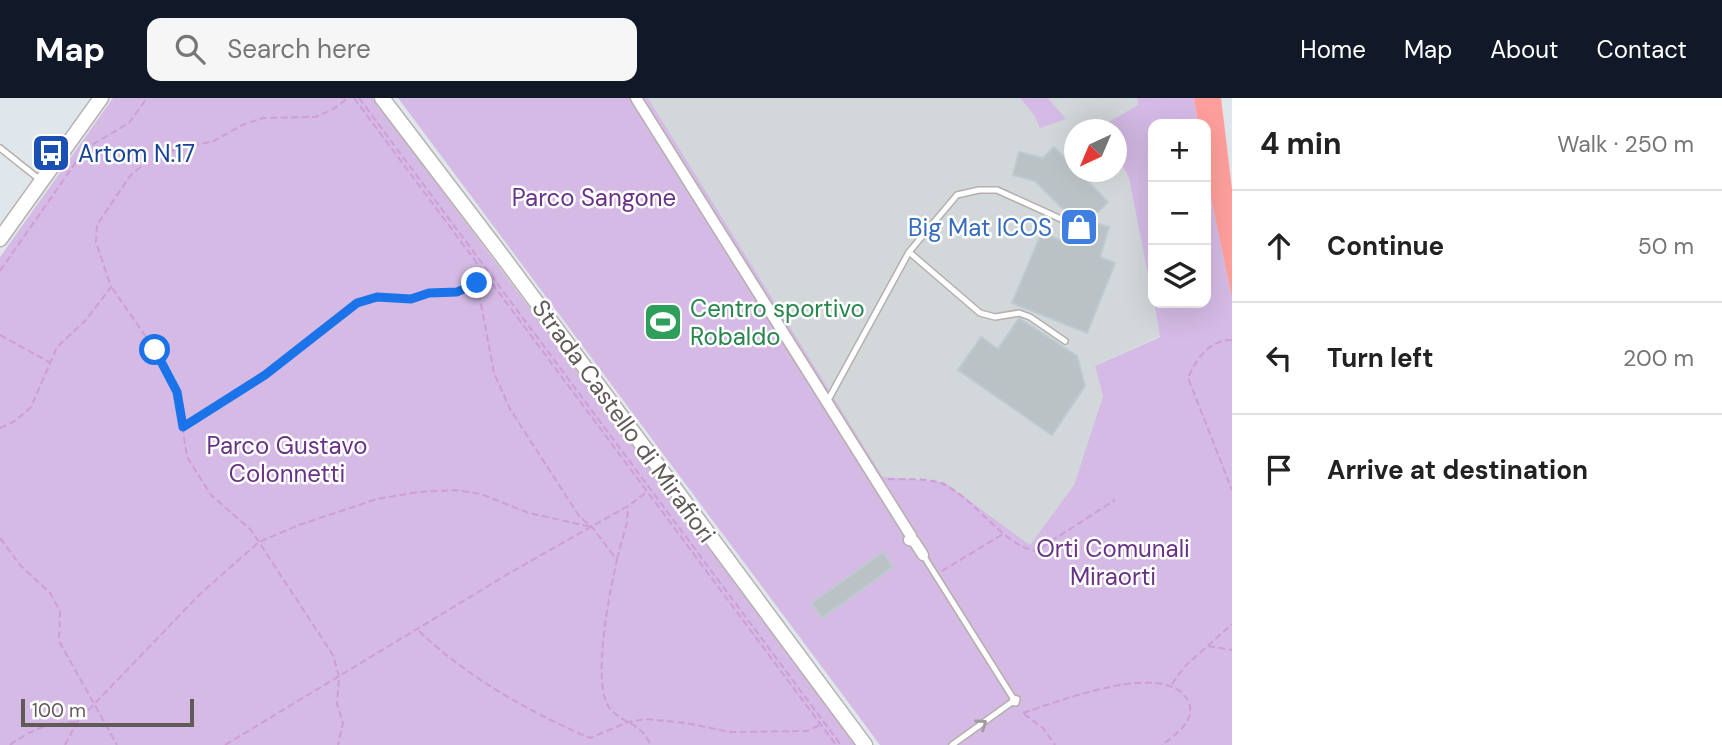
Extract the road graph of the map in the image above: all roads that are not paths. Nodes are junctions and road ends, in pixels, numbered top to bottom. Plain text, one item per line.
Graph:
1 (101, 98) edge
2 (382, 98) edge
3 (636, 98) edge
4 (0, 148) edge
5 (42, 181) junction
6 (1061, 219) dead end
7 (0, 239) edge
8 (909, 252) junction
9 (1065, 341) dead end
10 (827, 402) junction
11 (923, 555) joint
12 (865, 745) edge
13 (952, 745) edge

1 - 5 street
2 - 12 street, Strada Castello di Mirafiori
3 - 10 street
4 - 5 lane
5 - 7 street
6 - 8 lane
8 - 9 lane
8 - 10 lane
10 - 11 street
13 -> 11 lane

